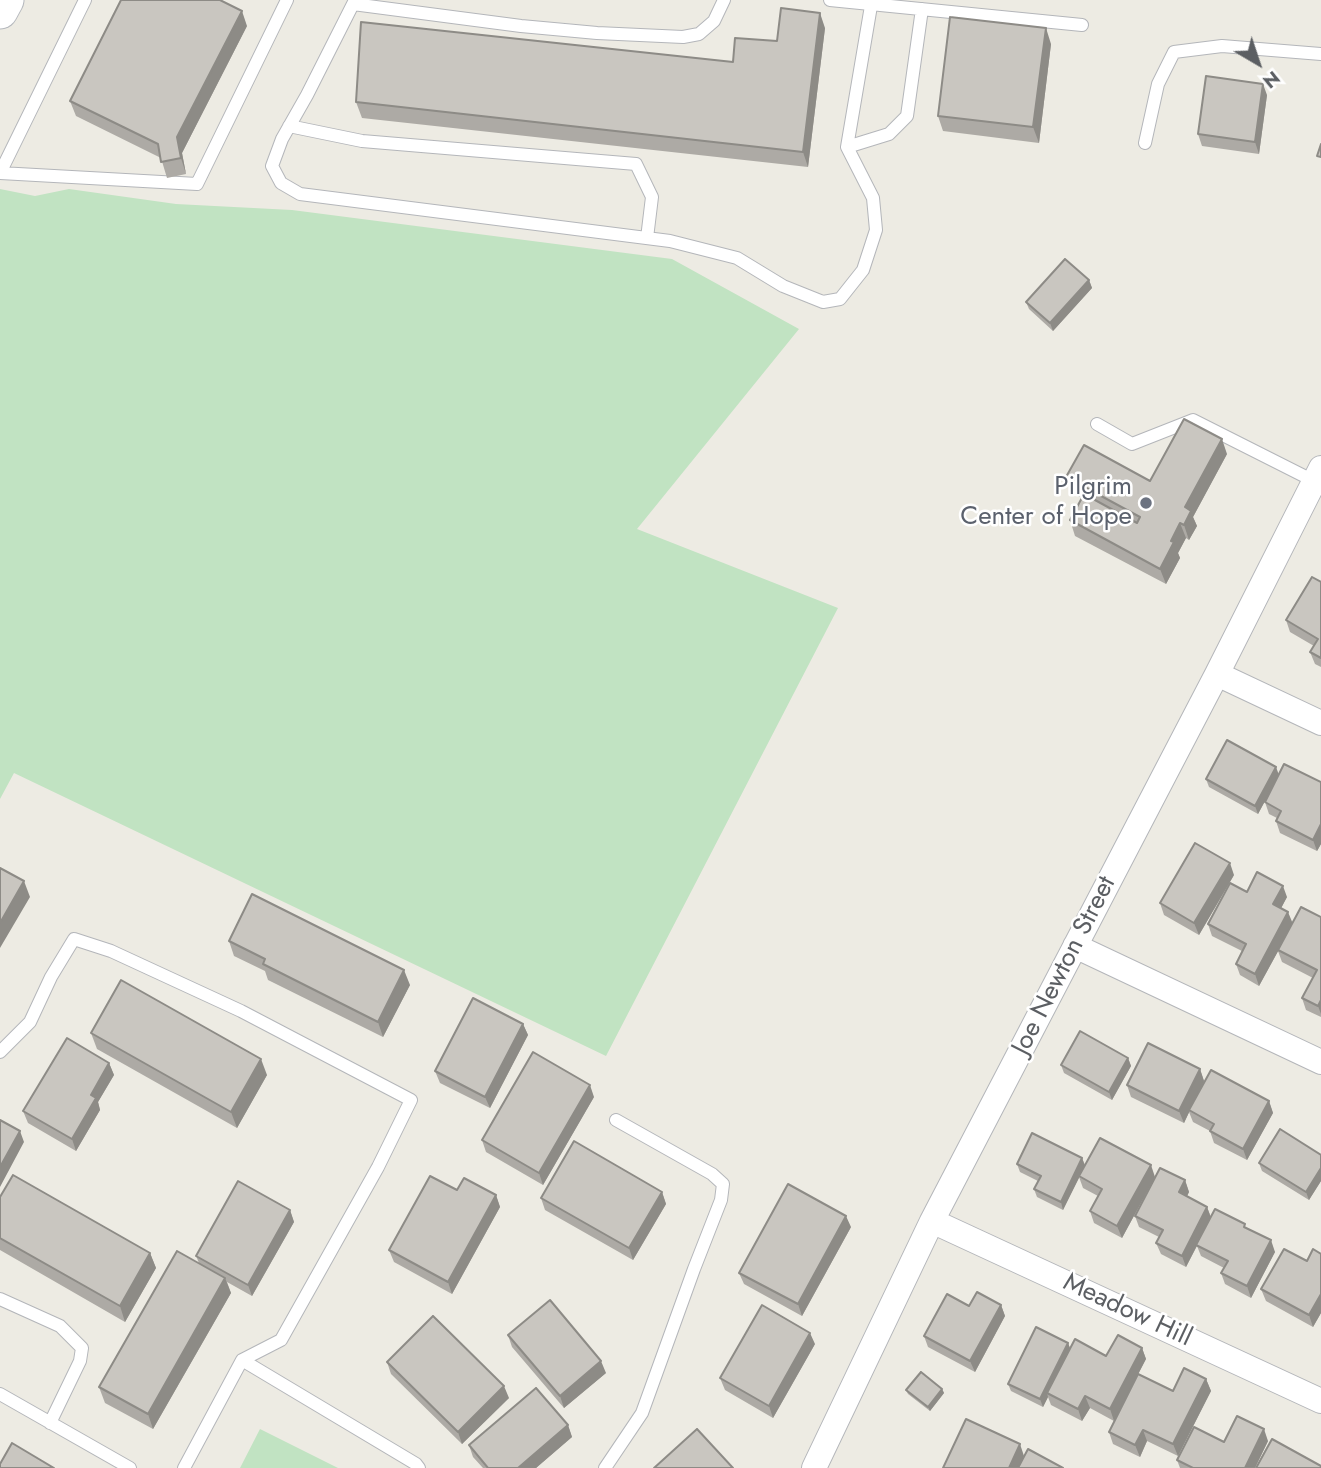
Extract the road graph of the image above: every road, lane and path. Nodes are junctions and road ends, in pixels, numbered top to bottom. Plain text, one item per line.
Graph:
1 (6, 0) edge
2 (85, 0) edge
3 (287, 0) edge
4 (724, 0) edge
5 (831, 0) edge
6 (354, 2) edge
7 (872, 2) edge
8 (922, 9) junction
9 (0, 11) edge
10 (1082, 25) dead end
11 (1321, 54) edge
12 (289, 127) junction
13 (1144, 143) dead end
14 (847, 147) junction
15 (0, 173) edge
16 (647, 238) junction
17 (1097, 424) dead end
18 (1318, 474) edge
19 (1217, 674) junction
20 (1321, 723) edge
21 (1075, 946) junction
22 (0, 1052) edge
23 (1321, 1062) edge
24 (615, 1120) dead end
25 (932, 1221) junction
26 (0, 1298) edge
27 (242, 1360) junction
28 (0, 1394) edge
29 (1321, 1401) edge
30 (50, 1423) junction
31 (130, 1468) edge
32 (184, 1468) edge
33 (419, 1468) edge
34 (605, 1468) edge
35 (814, 1468) edge

1 - 9 street
2 - 15 lane
3 - 15 lane
4 - 6 lane
5 - 7 lane
6 - 12 lane
7 - 8 lane
7 - 14 lane
8 - 10 lane
8 - 14 lane
11 - 13 lane
12 - 16 lane
12 - 16 lane
14 - 16 lane
17 - 18 lane
18 - 19 street, Joe Newton Street
19 - 20 street
19 - 21 street, Joe Newton Street
21 - 23 street
21 - 25 street, Joe Newton Street
22 - 27 lane
24 - 34 lane
25 - 29 street, Meadow Hill
25 - 35 street, Joe Newton Street
26 - 30 lane
27 - 32 lane
27 - 33 lane
28 - 30 lane
30 - 31 lane

